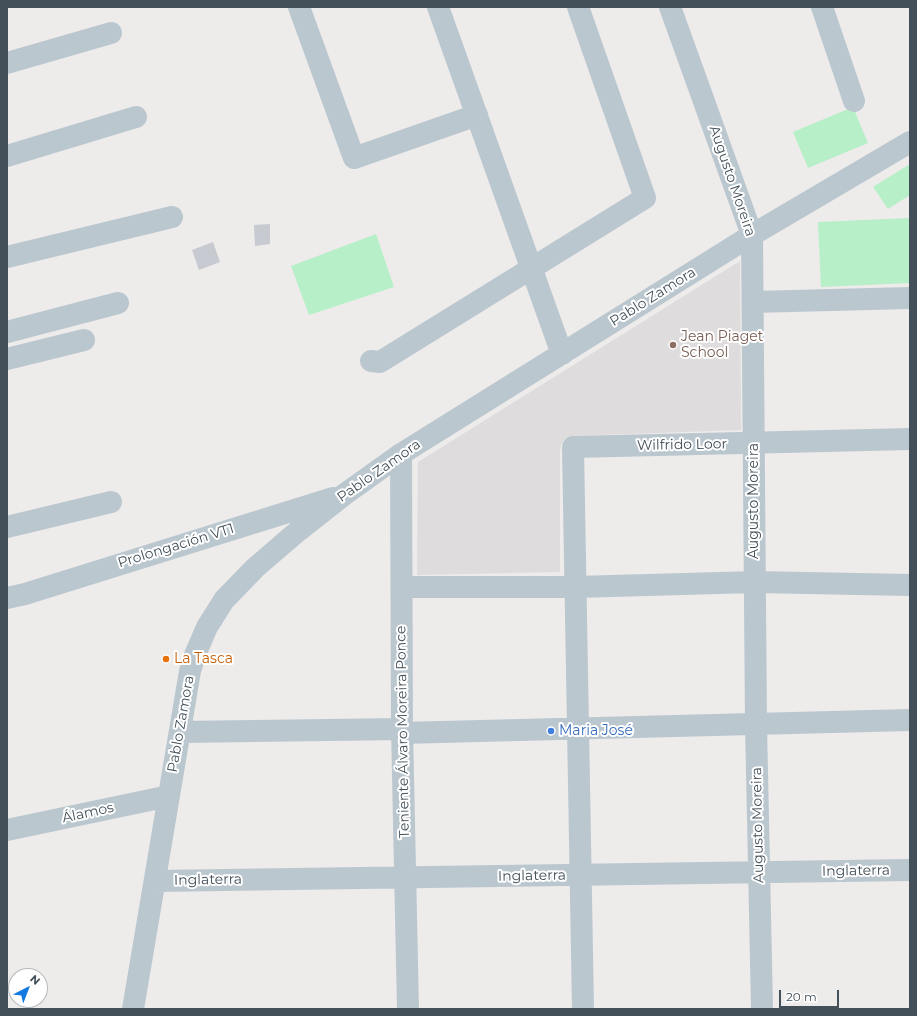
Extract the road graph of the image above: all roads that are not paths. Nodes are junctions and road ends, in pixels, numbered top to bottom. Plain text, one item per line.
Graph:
1 (299, 7) edge
2 (438, 7) edge
3 (578, 7) edge
4 (670, 7) edge
5 (822, 7) edge
6 (111, 33) dead end
7 (7, 63) edge
8 (854, 101) dead end
9 (477, 115) junction
10 (136, 117) dead end
11 (910, 142) edge
12 (7, 156) edge
13 (172, 217) dead end
14 (752, 235) junction
15 (7, 257) edge
16 (532, 269) junction
17 (910, 298) edge
18 (753, 302) junction
19 (118, 303) dead end
20 (7, 332) edge
21 (84, 340) dead end
22 (562, 354) junction
23 (7, 359) edge
24 (371, 361) dead end
25 (910, 439) edge
26 (754, 443) junction
27 (402, 454) junction
28 (345, 494) junction
29 (111, 502) dead end
30 (7, 526) edge
31 (755, 582) junction
32 (910, 585) edge
33 (402, 587) junction
34 (576, 587) junction
35 (7, 598) edge
36 (910, 720) edge
37 (756, 724) junction
38 (577, 728) junction
39 (402, 731) junction
40 (180, 732) junction
41 (169, 796) junction
42 (7, 830) edge
43 (910, 870) edge
44 (759, 872) junction
45 (580, 875) junction
46 (405, 878) junction
47 (155, 881) junction
48 (133, 1009) edge
49 (408, 1009) edge
50 (583, 1009) edge
51 (762, 1009) edge

1 - 9 street
2 - 9 street
3 - 16 street
4 - 14 street, Augusto Moreira
5 - 8 street
6 - 7 street
9 - 16 street
10 - 12 street
11 - 14 street, Pablo Zamora
13 - 15 street
14 - 18 street, Augusto Moreira
14 - 22 street, Pablo Zamora
16 - 22 street
16 - 24 street
17 - 18 street
18 - 26 street, Augusto Moreira
19 - 20 street
21 - 23 street
22 - 27 street, Pablo Zamora
25 - 26 street, Wilfrido Loor
26 - 31 street, Augusto Moreira
26 - 34 street, Wilfrido Loor
27 - 28 street, Pablo Zamora
27 - 33 street, Teniente Álvaro Moreira Ponce
28 - 35 street, Prolongación VT1
28 - 40 street, Pablo Zamora
29 - 30 street
31 - 32 street
31 - 34 street
31 - 37 street, Augusto Moreira
33 - 34 street
33 - 39 street, Teniente Álvaro Moreira Ponce
34 - 38 street
36 - 37 street
37 - 38 street
37 - 44 street, Augusto Moreira
38 - 39 street
38 - 45 street
39 - 40 street
39 - 46 street, Teniente Álvaro Moreira Ponce
40 - 41 street, Pablo Zamora
41 - 42 street, Álamos
41 - 47 street, Pablo Zamora
43 - 44 street, Inglaterra
44 - 45 street, Inglaterra
44 - 51 street, Augusto Moreira
45 - 46 street, Inglaterra
45 - 50 street
46 - 47 street, Inglaterra
46 - 49 street, Teniente Álvaro Moreira Ponce
47 - 48 street, Pablo Zamora

